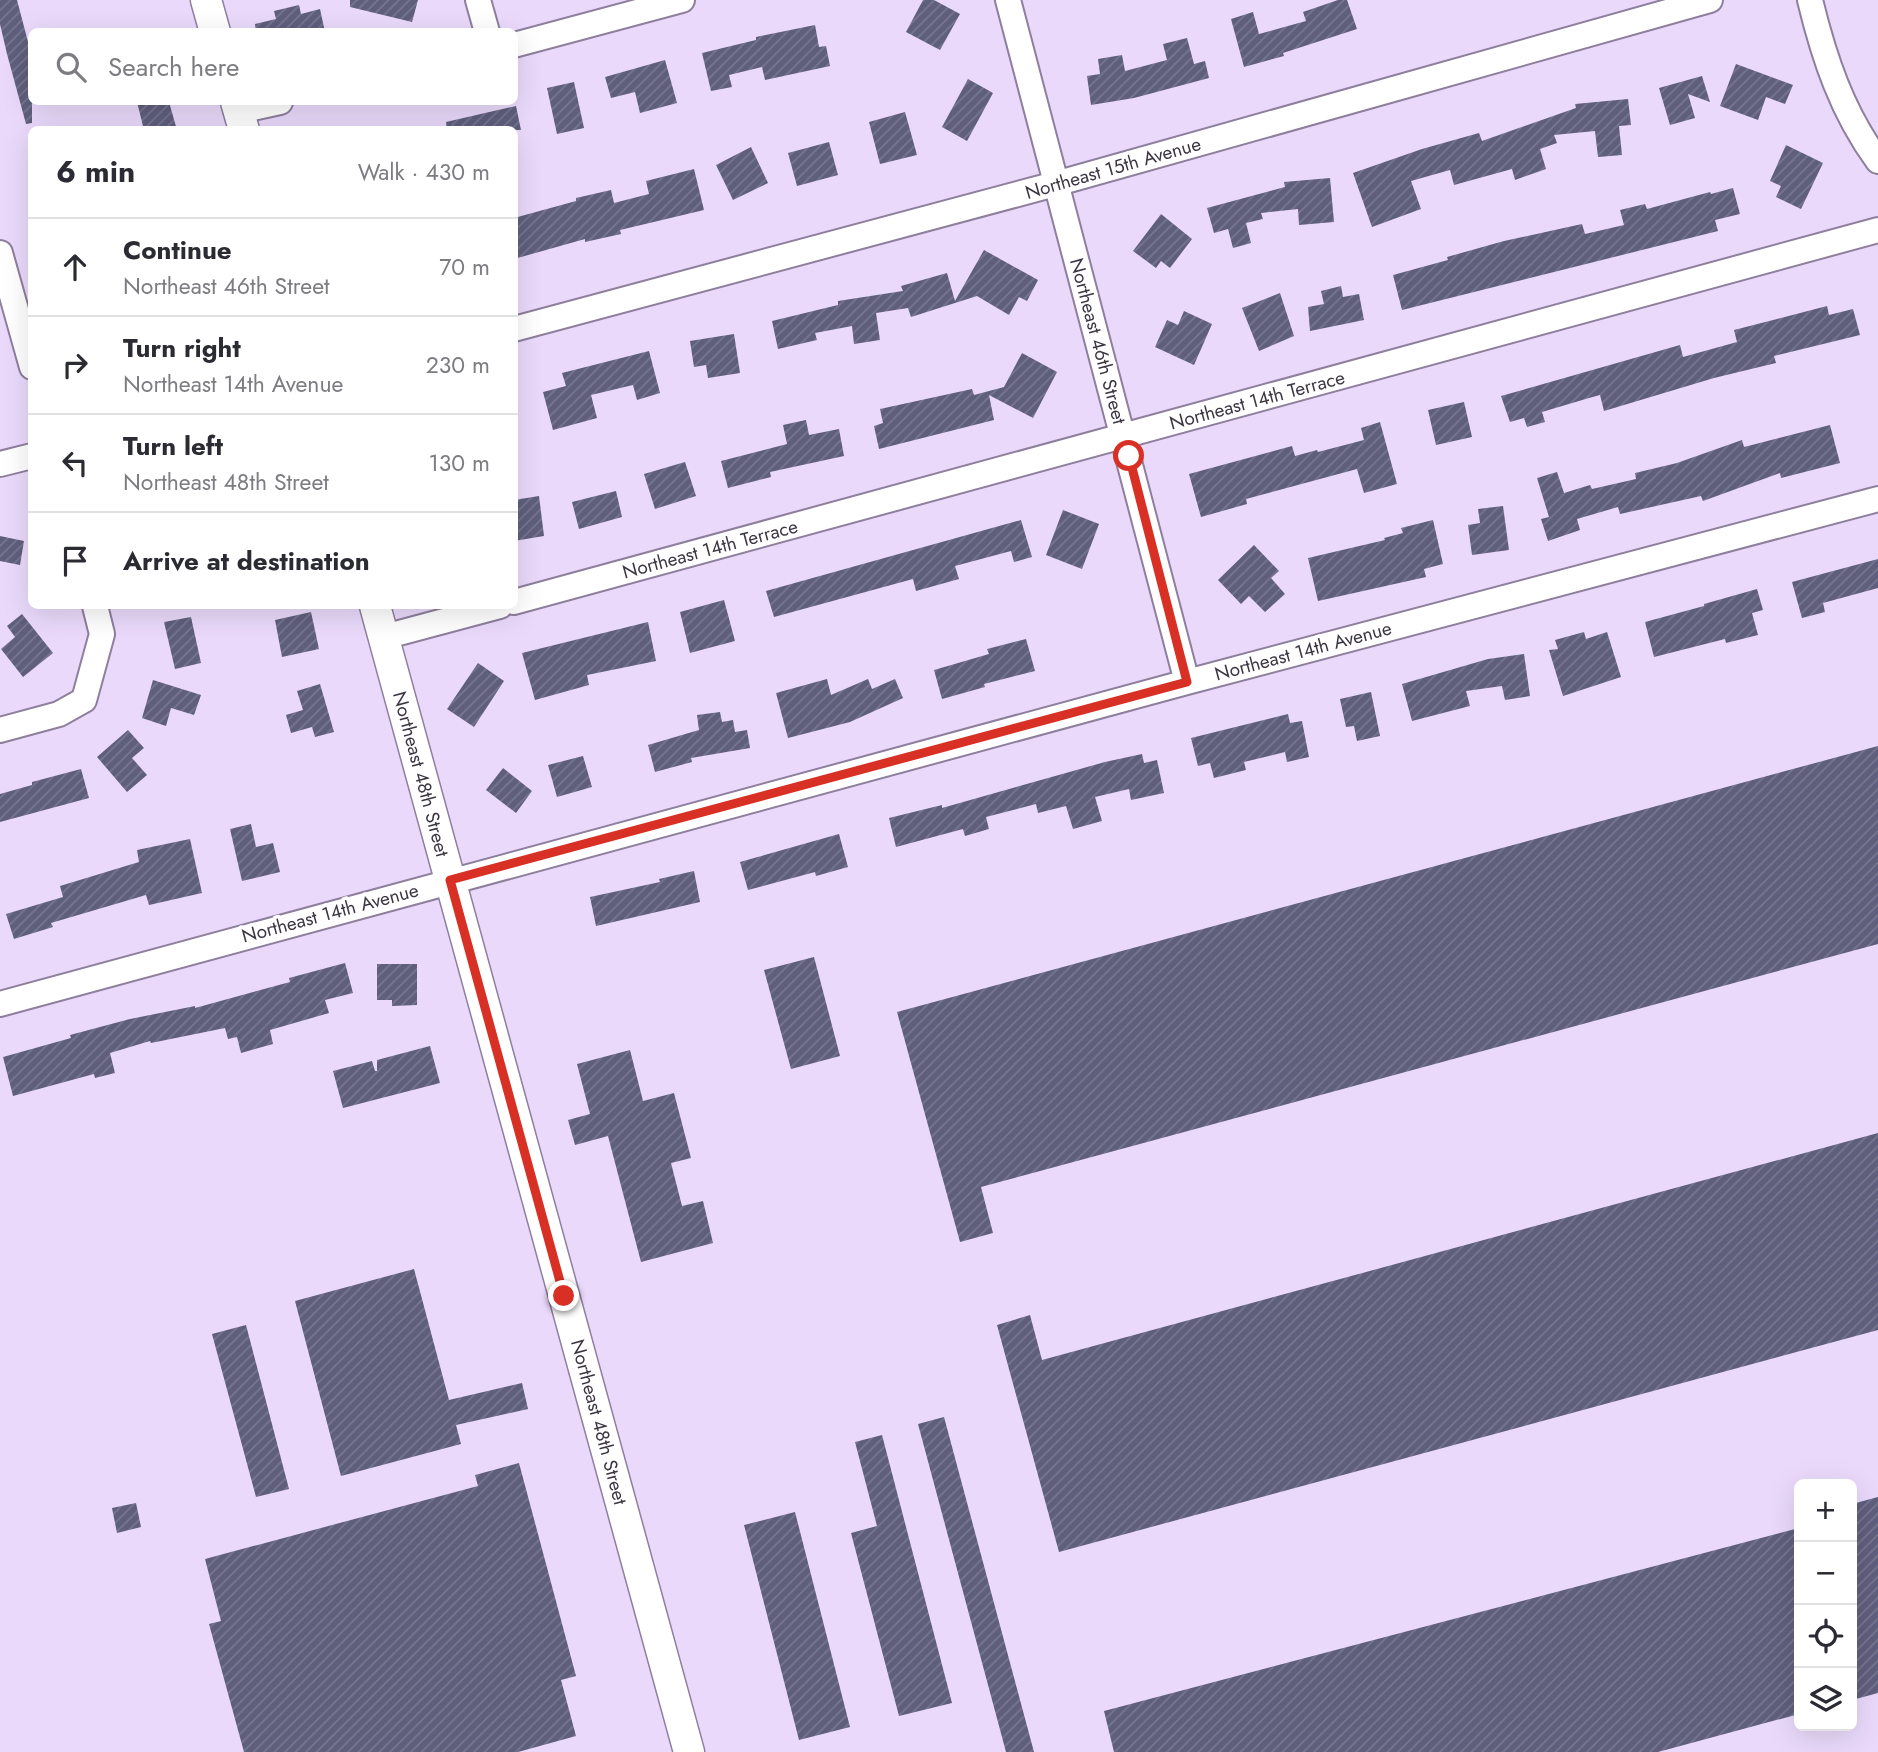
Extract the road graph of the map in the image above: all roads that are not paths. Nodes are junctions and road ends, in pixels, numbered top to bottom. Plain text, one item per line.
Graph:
1 (206, 0) edge
2 (478, 0) edge
3 (682, 0) edge
4 (1008, 0) edge
5 (1710, 0) edge
6 (1810, 0) edge
7 (214, 28) edge
8 (486, 28) edge
9 (518, 44) edge
10 (270, 105) edge
11 (240, 114) edge
12 (1878, 161) edge
13 (1055, 184) junction
14 (1878, 230) edge
15 (0, 253) edge
16 (518, 328) edge
17 (28, 353) edge
18 (1123, 437) junction
19 (28, 457) edge
20 (0, 464) edge
21 (1878, 499) edge
22 (518, 600) edge
23 (96, 609) edge
24 (376, 609) edge
25 (489, 609) edge
26 (384, 637) junction
27 (1187, 682) junction
28 (0, 730) edge
29 (450, 880) junction
30 (0, 1004) edge
31 (689, 1752) edge

1 - 7 street
2 - 8 street
3 - 9 street
4 - 13 street, Northeast 46th Street
5 - 13 street, Northeast 15th Avenue
6 - 12 street
10 - 11 street
13 - 16 street, Northeast 15th Avenue
13 - 18 street, Northeast 46th Street
14 - 18 street, Northeast 14th Terrace
15 - 17 street
18 - 22 street, Northeast 14th Terrace
18 - 27 street, Northeast 46th Street
19 - 20 street
21 - 27 street, Northeast 14th Avenue
23 - 28 street
24 - 26 street, Northeast 48th Street
25 - 26 street
26 - 29 street, Northeast 48th Street
27 - 29 street, Northeast 14th Avenue
29 - 30 street, Northeast 14th Avenue
29 - 31 street, Northeast 48th Street

